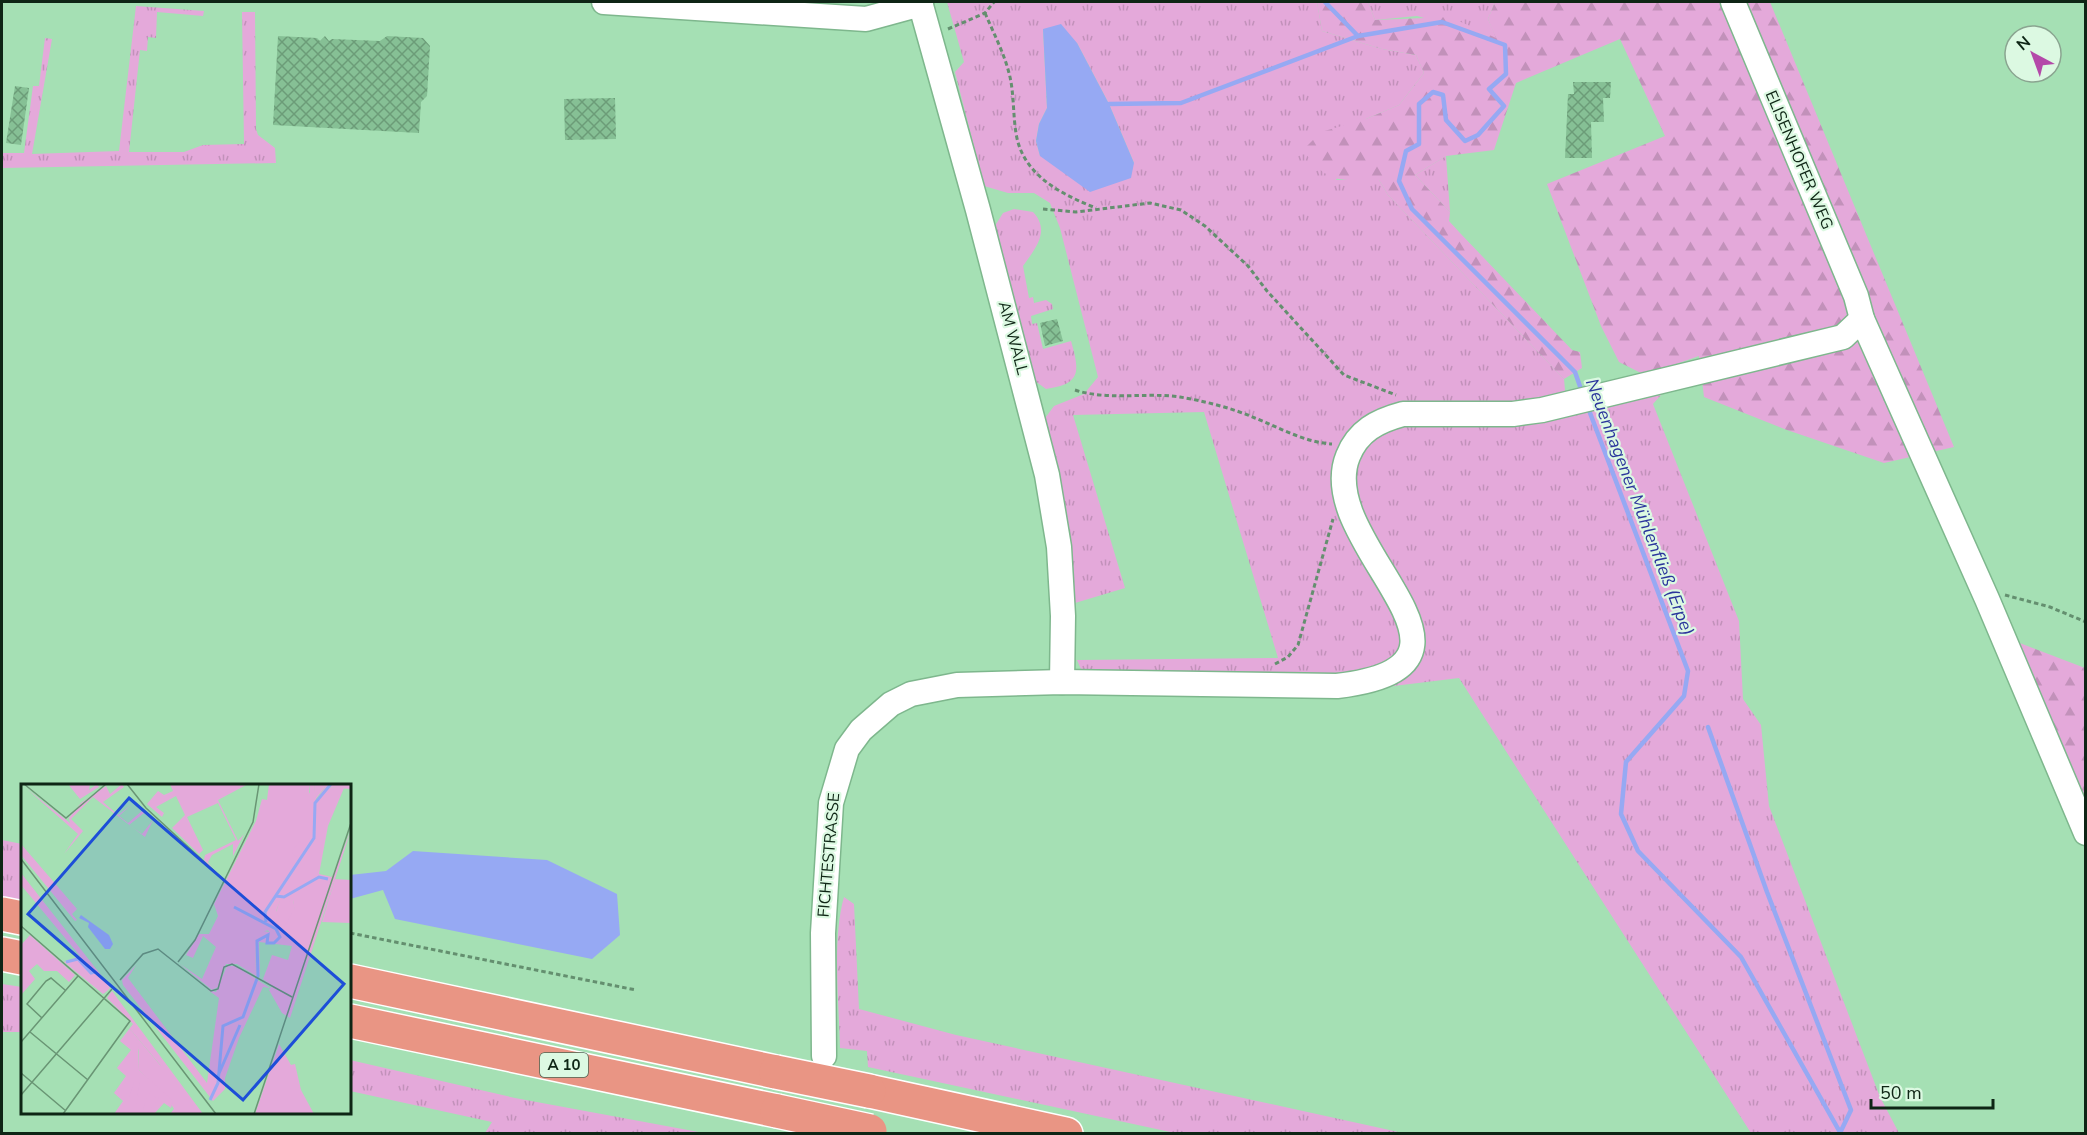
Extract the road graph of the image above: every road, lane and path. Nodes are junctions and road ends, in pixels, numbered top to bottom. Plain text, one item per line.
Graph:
1 (604, 2) edge
2 (994, 2) edge
3 (1733, 2) edge
4 (920, 3) edge
5 (985, 13) junction
6 (929, 34) junction
7 (1043, 209) dead end
8 (1098, 209) junction
9 (1863, 319) junction
10 (1075, 390) dead end
11 (1422, 414) junction
12 (1354, 441) junction
13 (1343, 486) junction
14 (1987, 599) junction
15 (2085, 622) edge
16 (1270, 667) dead end
17 (1062, 682) junction
18 (2085, 833) edge
19 (2, 914) edge
20 (21, 918) edge
21 (351, 933) edge
22 (2, 954) edge
23 (21, 958) edge
24 (351, 981) edge
25 (636, 990) dead end
26 (351, 1021) edge
27 (824, 1056) dead end
28 (876, 1132) edge
29 (1066, 1134) edge

1 - 4 street
2 - 5 path
3 - 9 street, ELISENHOFER WEG
4 - 6 street, AM WALL
5 - 6 path
5 - 8 path
6 - 17 street, AM WALL
7 - 8 path
8 - 11 path
9 - 11 street
9 - 14 street, ELISENHOFER WEG
10 - 12 path
11 - 12 street
12 - 13 street
13 - 16 path
13 - 17 street, FICHTESTRASSE
14 - 15 path
14 - 18 street, ELISENHOFER WEG
17 - 27 street, FICHTESTRASSE
19 - 20 highway
21 - 25 path
22 - 23 highway
24 - 29 highway, A 10, bridge
26 - 28 highway, A 10, bridge

